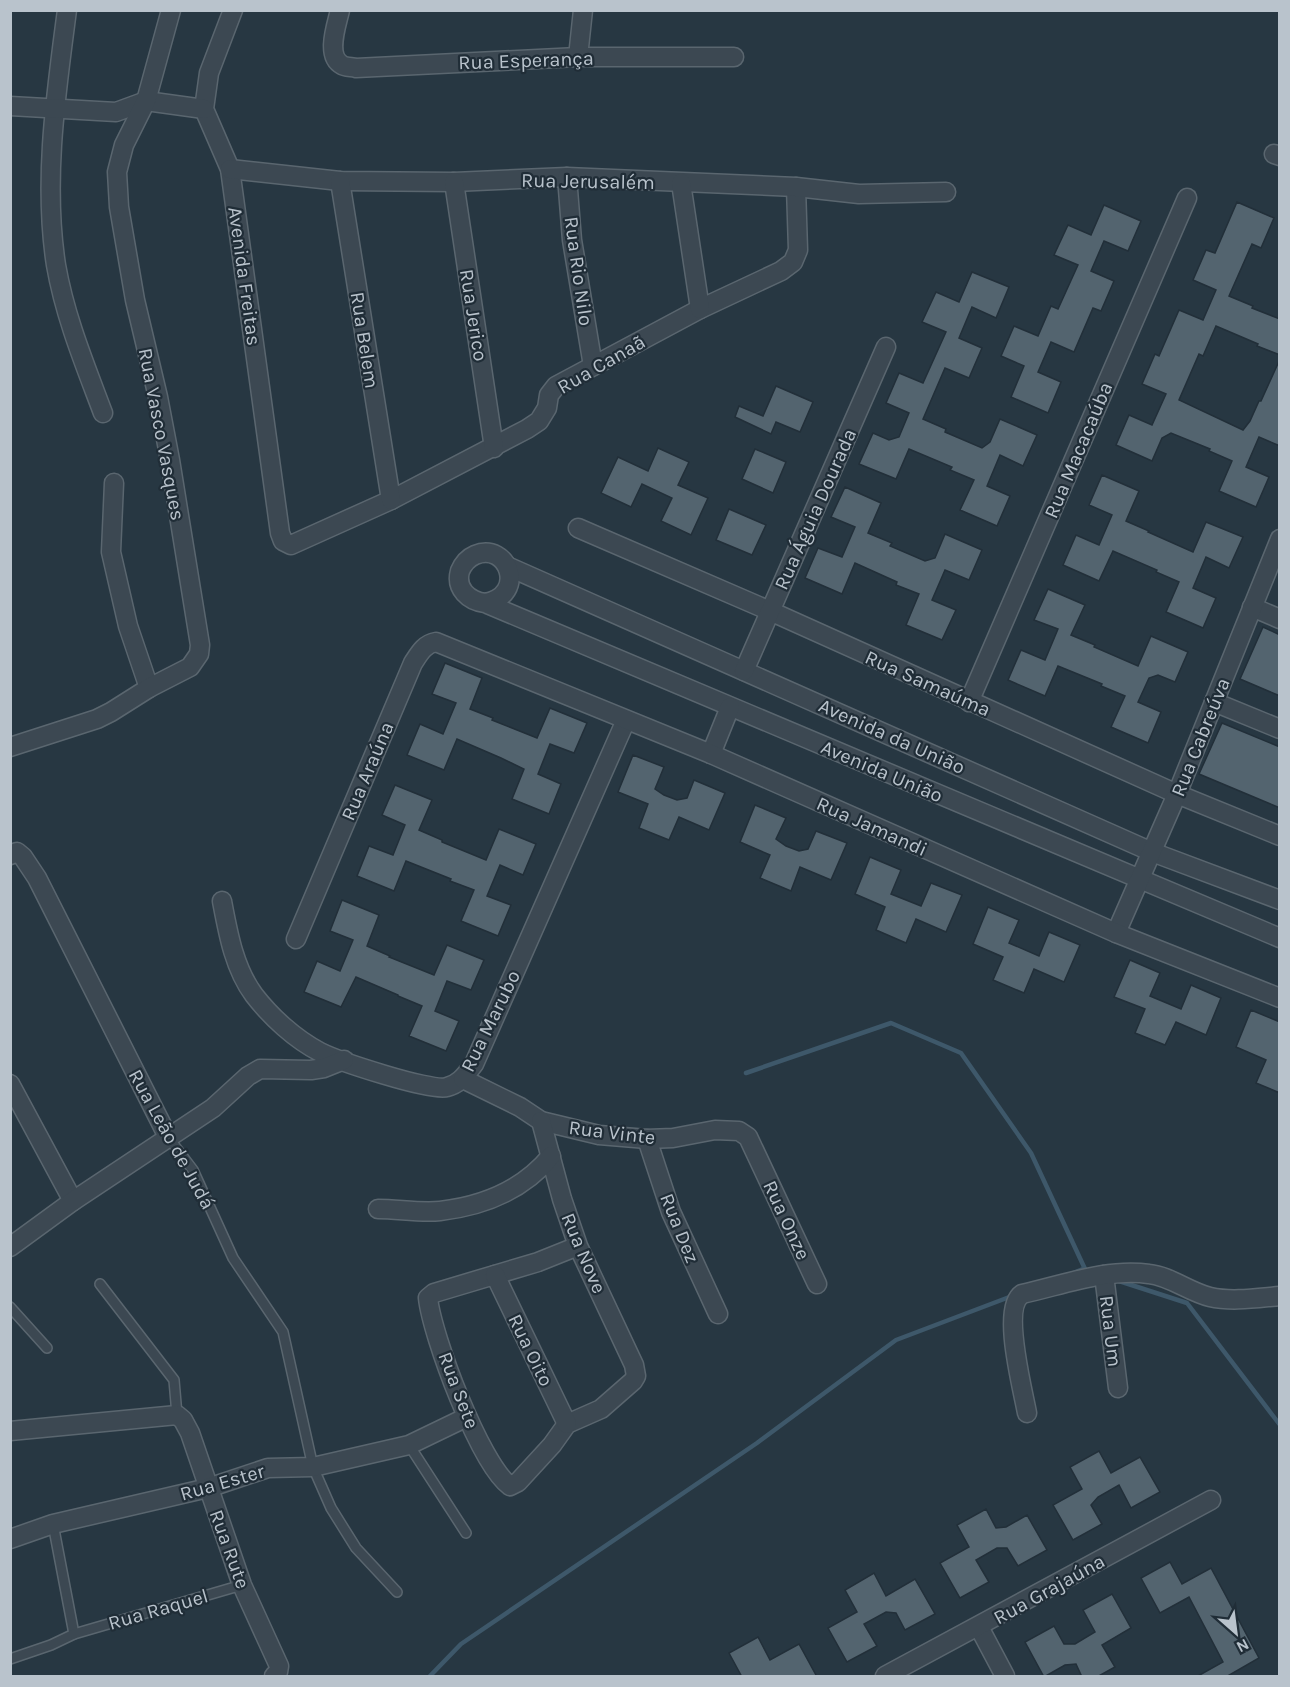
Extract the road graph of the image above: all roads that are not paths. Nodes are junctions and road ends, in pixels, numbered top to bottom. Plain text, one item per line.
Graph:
1 (68, 10) edge
2 (171, 10) edge
3 (233, 10) edge
4 (340, 10) edge
5 (583, 10) edge
6 (578, 57) junction
7 (734, 57) dead end
8 (146, 101) junction
9 (10, 106) edge
10 (54, 109) junction
11 (204, 109) junction
12 (230, 169) junction
13 (567, 177) junction
14 (340, 180) junction
15 (454, 182) junction
16 (681, 183) junction
17 (796, 187) junction
18 (946, 192) dead end
19 (1187, 198) dead end
20 (700, 309) junction
21 (886, 347) dead end
22 (593, 366) junction
23 (103, 413) dead end
24 (494, 448) junction
25 (114, 483) dead end
26 (391, 500) junction
27 (578, 528) dead end
28 (1280, 539) edge
29 (291, 544) joint
30 (507, 566) junction
31 (485, 603) junction
32 (1252, 607) junction
33 (770, 611) junction
34 (1280, 619) edge
35 (464, 655) joint
36 (744, 671) junction
37 (149, 688) junction
38 (969, 702) junction
39 (1214, 702) junction
40 (730, 707) junction
41 (626, 720) junction
42 (1280, 729) edge
43 (10, 747) edge
44 (711, 754) junction
45 (1177, 794) junction
46 (1280, 836) edge
47 (1152, 852) junction
48 (10, 855) edge
49 (1139, 879) junction
50 (1280, 900) edge
51 (222, 901) dead end
52 (1116, 933) junction
53 (1280, 938) edge
54 (296, 939) dead end
55 (1280, 998) edge
56 (344, 1060) junction
57 (463, 1079) junction
58 (10, 1084) edge
59 (541, 1121) junction
60 (168, 1137) junction
61 (648, 1139) junction
62 (551, 1156) junction
63 (758, 1157) joint
64 (73, 1202) junction
65 (378, 1209) dead end
66 (578, 1246) junction
67 (10, 1247) edge
68 (495, 1275) junction
69 (1104, 1275) junction
70 (100, 1284) dead end
71 (817, 1284) dead end
72 (1280, 1296) edge
73 (10, 1307) edge
74 (718, 1314) dead end
75 (46, 1348) dead end
76 (1118, 1388) dead end
77 (1027, 1413) dead end
78 (177, 1415) junction
79 (467, 1416) junction
80 (567, 1424) junction
81 (10, 1431) edge
82 (409, 1445) junction
83 (313, 1467) junction
84 (207, 1488) junction
85 (1211, 1500) dead end
86 (53, 1524) junction
87 (466, 1533) dead end
88 (10, 1539) edge
89 (242, 1585) junction
90 (397, 1592) dead end
91 (979, 1627) junction
92 (74, 1634) junction
93 (10, 1659) edge
94 (276, 1674) edge
95 (885, 1677) edge
96 (1005, 1677) edge

1 - 10 street
2 - 8 street, Rua Vasco Vasques
3 - 11 street
4 - 6 street, Rua Esperança
5 - 6 street
6 - 7 street, Rua Esperança
8 - 10 street
8 - 11 street
8 - 37 street, Rua Vasco Vasques
9 - 10 street
10 - 23 street
11 - 12 street, Avenida Freitas
12 - 14 street, Rua Jerusalém
12 - 29 street, Avenida Freitas
13 - 15 street, Rua Jerusalém
13 - 16 street, Rua Jerusalém
13 - 22 street, Rua Rio Nilo
14 - 15 street, Rua Jerusalém
14 - 26 street, Rua Belem
15 - 24 street, Rua Jerico
16 - 17 street, Rua Jerusalém
16 - 20 street
17 - 18 street, Rua Jerusalém
17 - 20 street, Rua Canaã
19 - 38 street, Rua Macacaúba
20 - 22 street, Rua Canaã
21 - 33 street, Rua Águia Dourada
22 - 24 street, Rua Canaã
24 - 26 street, Rua Canaã
25 - 37 street
26 - 29 street, Rua Canaã
27 - 33 street, Rua Samaúma
28 - 32 street, Rua Cabreúva
30 - 31 street
30 - 31 street, Avenida da União
30 - 36 street, Avenida da União
31 - 40 street, Avenida União
32 - 34 street
32 - 39 street, Rua Cabreúva
33 - 36 street, Rua Águia Dourada
33 - 38 street, Rua Samaúma
35 - 41 street, Rua Jamandi
35 - 54 street, Rua Araúna
36 - 47 street, Avenida da União
37 - 43 street, Rua Vasco Vasques
38 - 45 street, Rua Samaúma
39 - 42 street
39 - 45 street, Rua Cabreúva
40 - 44 street
40 - 49 street, Avenida União
41 - 44 street, Rua Jamandi
41 - 57 street, Rua Marubo
44 - 52 street, Rua Jamandi
45 - 46 street, Rua Samaúma
45 - 47 street, Rua Cabreúva
47 - 49 street, Rua Cabreúva
47 - 50 street, Avenida da União
48 - 60 street, Rua Leão de Judá
49 - 52 street, Rua Cabreúva
49 - 53 street, Avenida União
51 - 56 street, Rua Marubo
52 - 55 street, Rua Jamandi
56 - 57 street, Rua Marubo
56 - 60 street
57 - 59 street, Rua Vinte
58 - 64 street
59 - 61 street, Rua Vinte
59 - 62 street, Rua Nove
60 - 64 street
60 - 83 lane, Rua Leão de Judá
61 - 63 street, Rua Vinte
61 - 74 street, Rua Dez
62 - 65 street
62 - 66 street, Rua Nove
63 - 71 street, Rua Onze
64 - 67 street
66 - 68 street
66 - 80 street, Rua Nove
68 - 79 street, Rua Sete
68 - 80 street, Rua Oito
69 - 72 street
69 - 76 street, Rua Um
69 - 77 street
70 - 78 lane
73 - 75 lane
78 - 81 street
78 - 84 street, Rua Rute
79 - 80 street, Rua Sete
79 - 82 street, Rua Ester
82 - 83 street, Rua Ester
82 - 87 lane
83 - 84 street, Rua Ester
83 - 90 lane, Rua Leão de Judá
84 - 86 street, Rua Ester
84 - 89 street, Rua Rute
85 - 91 street, Rua Grajaúna
86 - 88 street, Rua Ester
86 - 92 lane
89 - 92 lane, Rua Raquel
89 - 94 street, Rua Rute
91 - 95 street, Rua Grajaúna
91 - 96 street
92 - 93 lane, Rua Raquel

